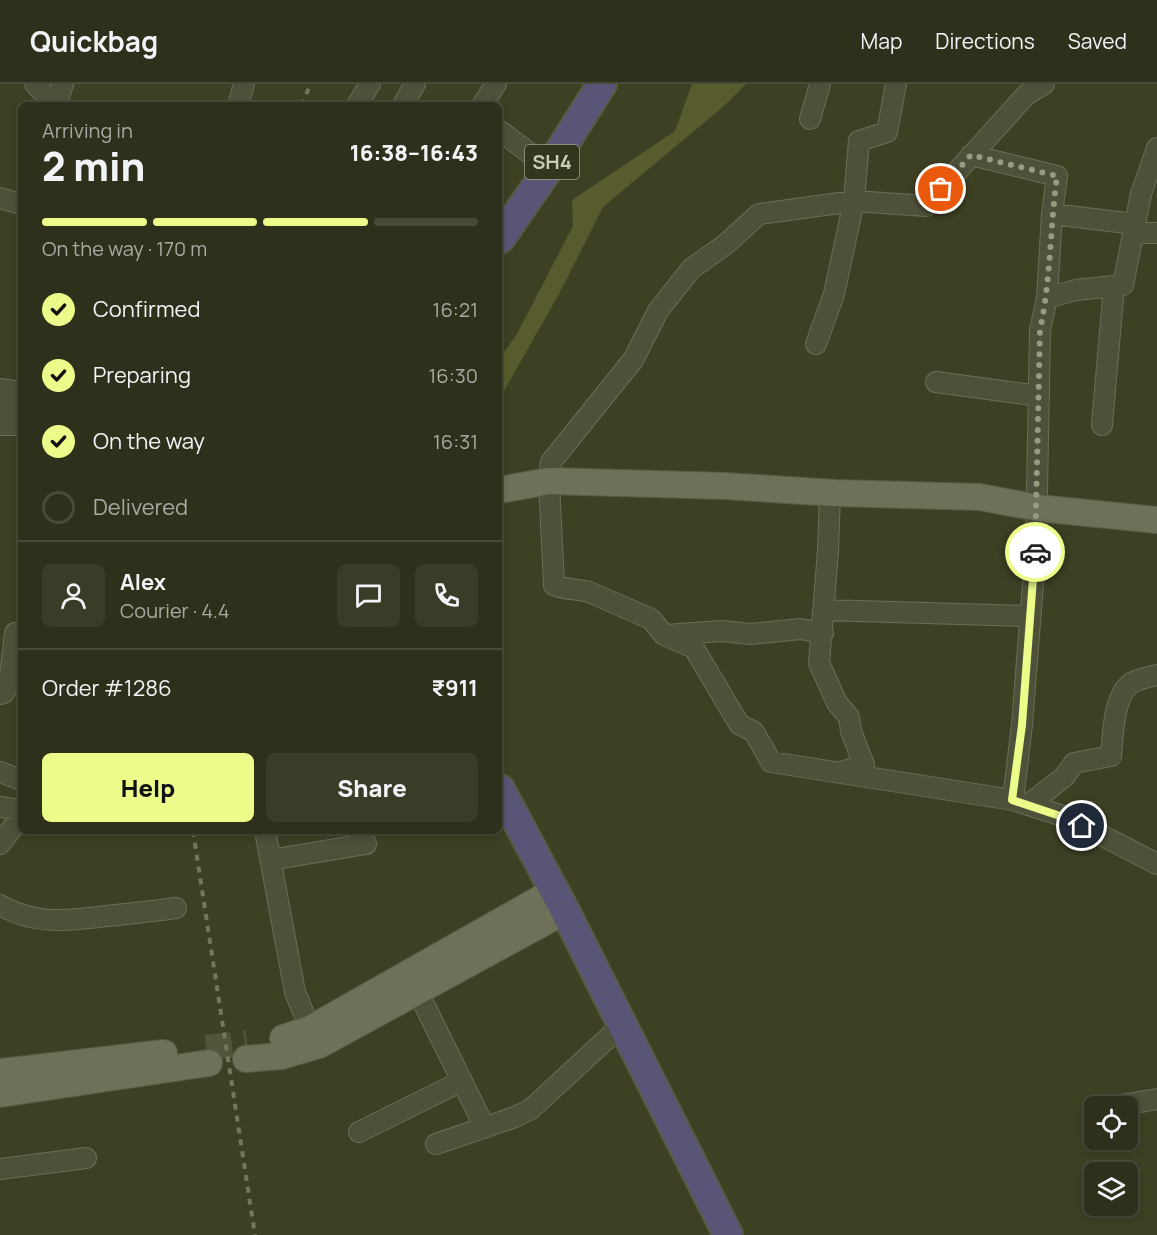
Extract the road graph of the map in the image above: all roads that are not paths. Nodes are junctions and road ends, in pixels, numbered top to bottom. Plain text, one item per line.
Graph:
1 (35, 84) edge
2 (63, 84) edge
3 (244, 84) edge
4 (370, 84) edge
5 (415, 84) edge
6 (496, 84) edge
7 (582, 84) edge
8 (602, 84) edge
9 (820, 84) edge
10 (896, 84) edge
11 (1044, 84) edge
12 (53, 102) edge
13 (57, 102) edge
14 (239, 102) edge
15 (359, 102) edge
16 (405, 102) edge
17 (484, 102) edge
18 (810, 119) dead end
19 (502, 132) edge
20 (1157, 148) edge
21 (971, 155) junction
22 (535, 157) junction
23 (0, 198) edge
24 (854, 201) junction
25 (18, 203) edge
26 (502, 206) edge
27 (1052, 214) junction
28 (1135, 228) junction
29 (1157, 233) edge
30 (502, 236) edge
31 (1114, 286) junction
32 (1047, 298) junction
33 (816, 344) dead end
34 (936, 382) dead end
35 (0, 390) edge
36 (18, 392) edge
37 (1039, 396) junction
38 (0, 407) edge
39 (18, 407) edge
40 (0, 424) edge
41 (18, 425) edge
42 (1102, 425) dead end
43 (549, 481) junction
44 (502, 490) edge
45 (830, 493) junction
46 (1038, 508) junction
47 (1157, 520) edge
48 (824, 610) junction
49 (1029, 616) junction
50 (12, 633) edge
51 (823, 633) junction
52 (664, 635) junction
53 (1157, 675) edge
54 (0, 694) edge
55 (0, 772) edge
56 (841, 772) junction
57 (18, 779) edge
58 (502, 793) edge
59 (1020, 803) junction
60 (0, 807) edge
61 (18, 810) edge
62 (18, 821) edge
63 (266, 834) edge
64 (0, 844) edge
65 (366, 844) dead end
66 (1132, 851) junction
67 (1157, 857) edge
68 (270, 860) junction
69 (1157, 864) edge
70 (560, 901) junction
71 (0, 905) edge
72 (176, 908) dead end
73 (418, 992) junction
74 (622, 1025) junction
75 (310, 1029) junction
76 (0, 1072) edge
77 (462, 1081) junction
78 (0, 1094) edge
79 (1157, 1099) edge
80 (1138, 1102) edge
81 (485, 1128) junction
82 (359, 1132) dead end
83 (436, 1144) dead end
84 (86, 1158) dead end
85 (0, 1169) edge
86 (728, 1235) edge

1 - 12 street
2 - 13 street
3 - 14 street
4 - 15 street
5 - 16 street
6 - 17 street
7 - 22 highway, SH4
8 - 30 highway, SH4
9 - 18 street
10 - 24 street
11 - 21 street
19 - 22 street
20 - 28 street
21 - 24 street
21 - 27 street
22 - 26 highway, SH4
23 - 25 street
24 - 33 street
24 - 43 street
27 - 28 street
27 - 32 street
28 - 29 street
28 - 31 street
31 - 32 street
31 - 42 street
32 - 37 street
34 - 37 street
35 - 36 street
37 - 46 street
38 - 39 street
40 - 41 street
43 - 44 main road
43 - 45 main road
43 - 52 street
45 - 46 main road
45 - 48 street
46 - 47 main road
46 - 49 street
48 - 49 street
48 - 51 street
49 - 59 street
50 - 54 street
51 - 52 street
51 - 56 street
52 - 56 street
53 - 59 street
55 - 57 street
56 - 59 street
58 - 70 highway
59 - 66 street
60 - 61 street
62 - 64 street
63 - 68 street
65 - 68 street
66 - 67 street
66 - 69 street
68 - 75 street
70 - 73 main road
70 - 74 highway
70 - 75 main road
71 - 72 street
73 - 75 main road
73 - 77 street
74 - 81 street
74 - 86 highway
76 - 78 main road
77 - 81 street
77 - 82 street
79 - 80 street
81 - 83 street
84 - 85 street

